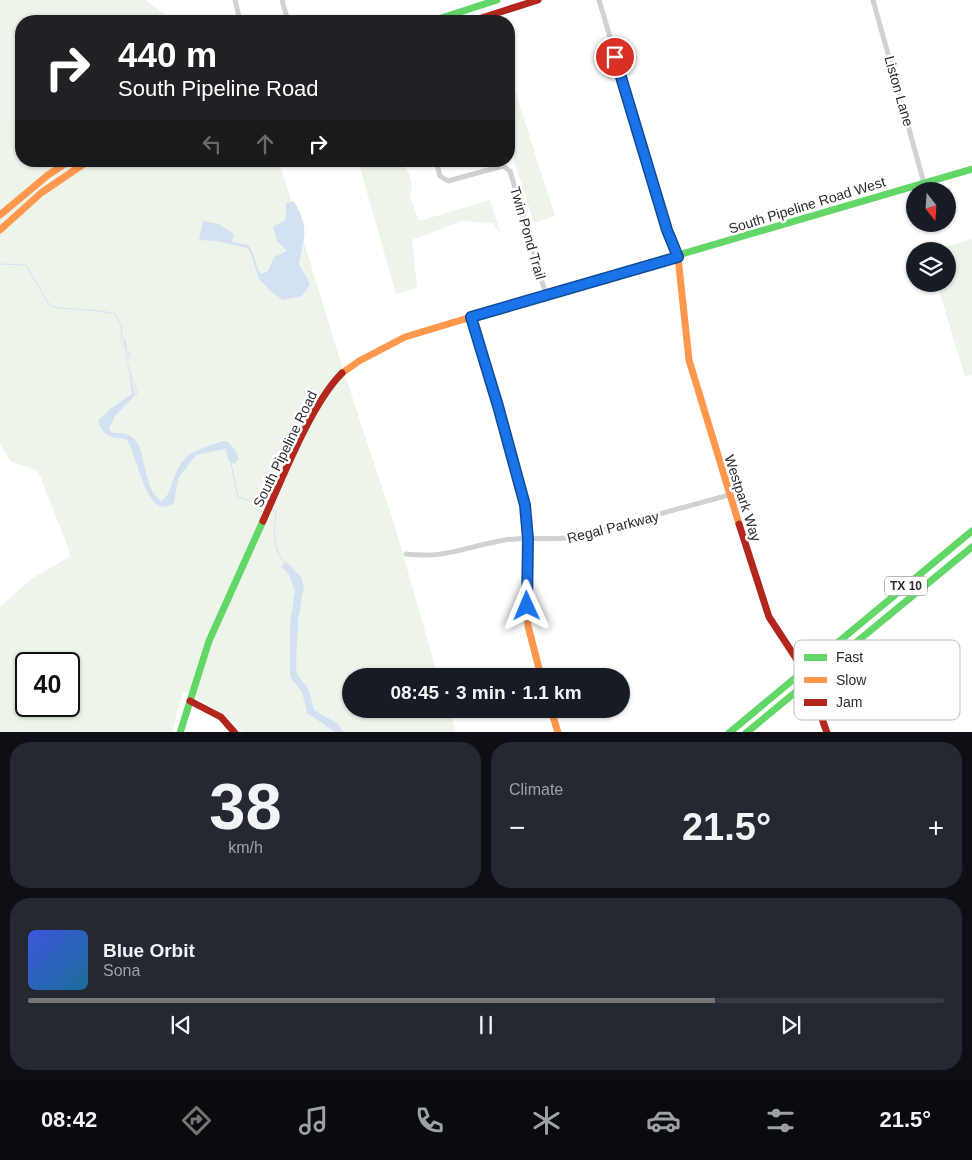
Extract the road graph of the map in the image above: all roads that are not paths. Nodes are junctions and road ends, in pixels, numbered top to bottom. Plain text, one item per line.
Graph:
1 (234, 0) edge
2 (282, 0) edge
3 (497, 0) edge
4 (538, 0) edge
5 (599, 0) edge
6 (873, 0) edge
7 (238, 15) edge
8 (286, 15) edge
9 (451, 15) edge
10 (491, 15) edge
11 (61, 167) edge
12 (79, 167) edge
13 (438, 167) edge
14 (498, 167) edge
15 (504, 167) edge
16 (972, 169) edge
17 (924, 182) edge
18 (927, 182) edge
19 (906, 188) edge
20 (0, 215) edge
21 (0, 230) edge
22 (678, 257) junction
23 (546, 295) junction
24 (471, 317) junction
25 (729, 495) junction
26 (972, 531) edge
27 (528, 539) junction
28 (972, 547) edge
29 (948, 551) junction
30 (406, 554) dead end
31 (956, 560) junction
32 (841, 640) edge
33 (860, 640) edge
34 (794, 655) edge
35 (540, 668) edge
36 (794, 679) edge
37 (794, 694) edge
38 (190, 701) junction
39 (554, 718) edge
40 (823, 720) edge
41 (180, 732) edge
42 (235, 732) edge
43 (558, 732) edge
44 (729, 732) edge
45 (746, 732) edge
46 (827, 732) edge

1 - 7 street
2 - 8 street
3 - 9 street
4 - 10 street
5 - 22 street
6 - 17 street, Liston Lane
11 - 20 street
12 - 21 street
13 - 14 street, Twin Pond Trail
15 - 23 street, Twin Pond Trail
16 - 18 street, South Pipeline Road West
19 - 22 street, South Pipeline Road West
22 - 23 street, South Pipeline Road
22 - 25 street, Westpark Way
23 - 24 street, South Pipeline Road
24 - 27 street
24 - 38 street, South Pipeline Road
25 - 27 street, Regal Parkway
25 - 34 street, Westpark Way
26 - 29 street, TX 10
27 - 30 street, Regal Parkway
27 - 35 street
28 - 31 street, TX 10
29 - 31 street
29 - 32 street, TX 10
31 - 33 street, TX 10
36 - 44 street, TX 10
37 - 45 street, TX 10
38 - 41 street, South Pipeline Road
38 - 42 street
39 - 43 street
40 - 46 street, Westpark Way

